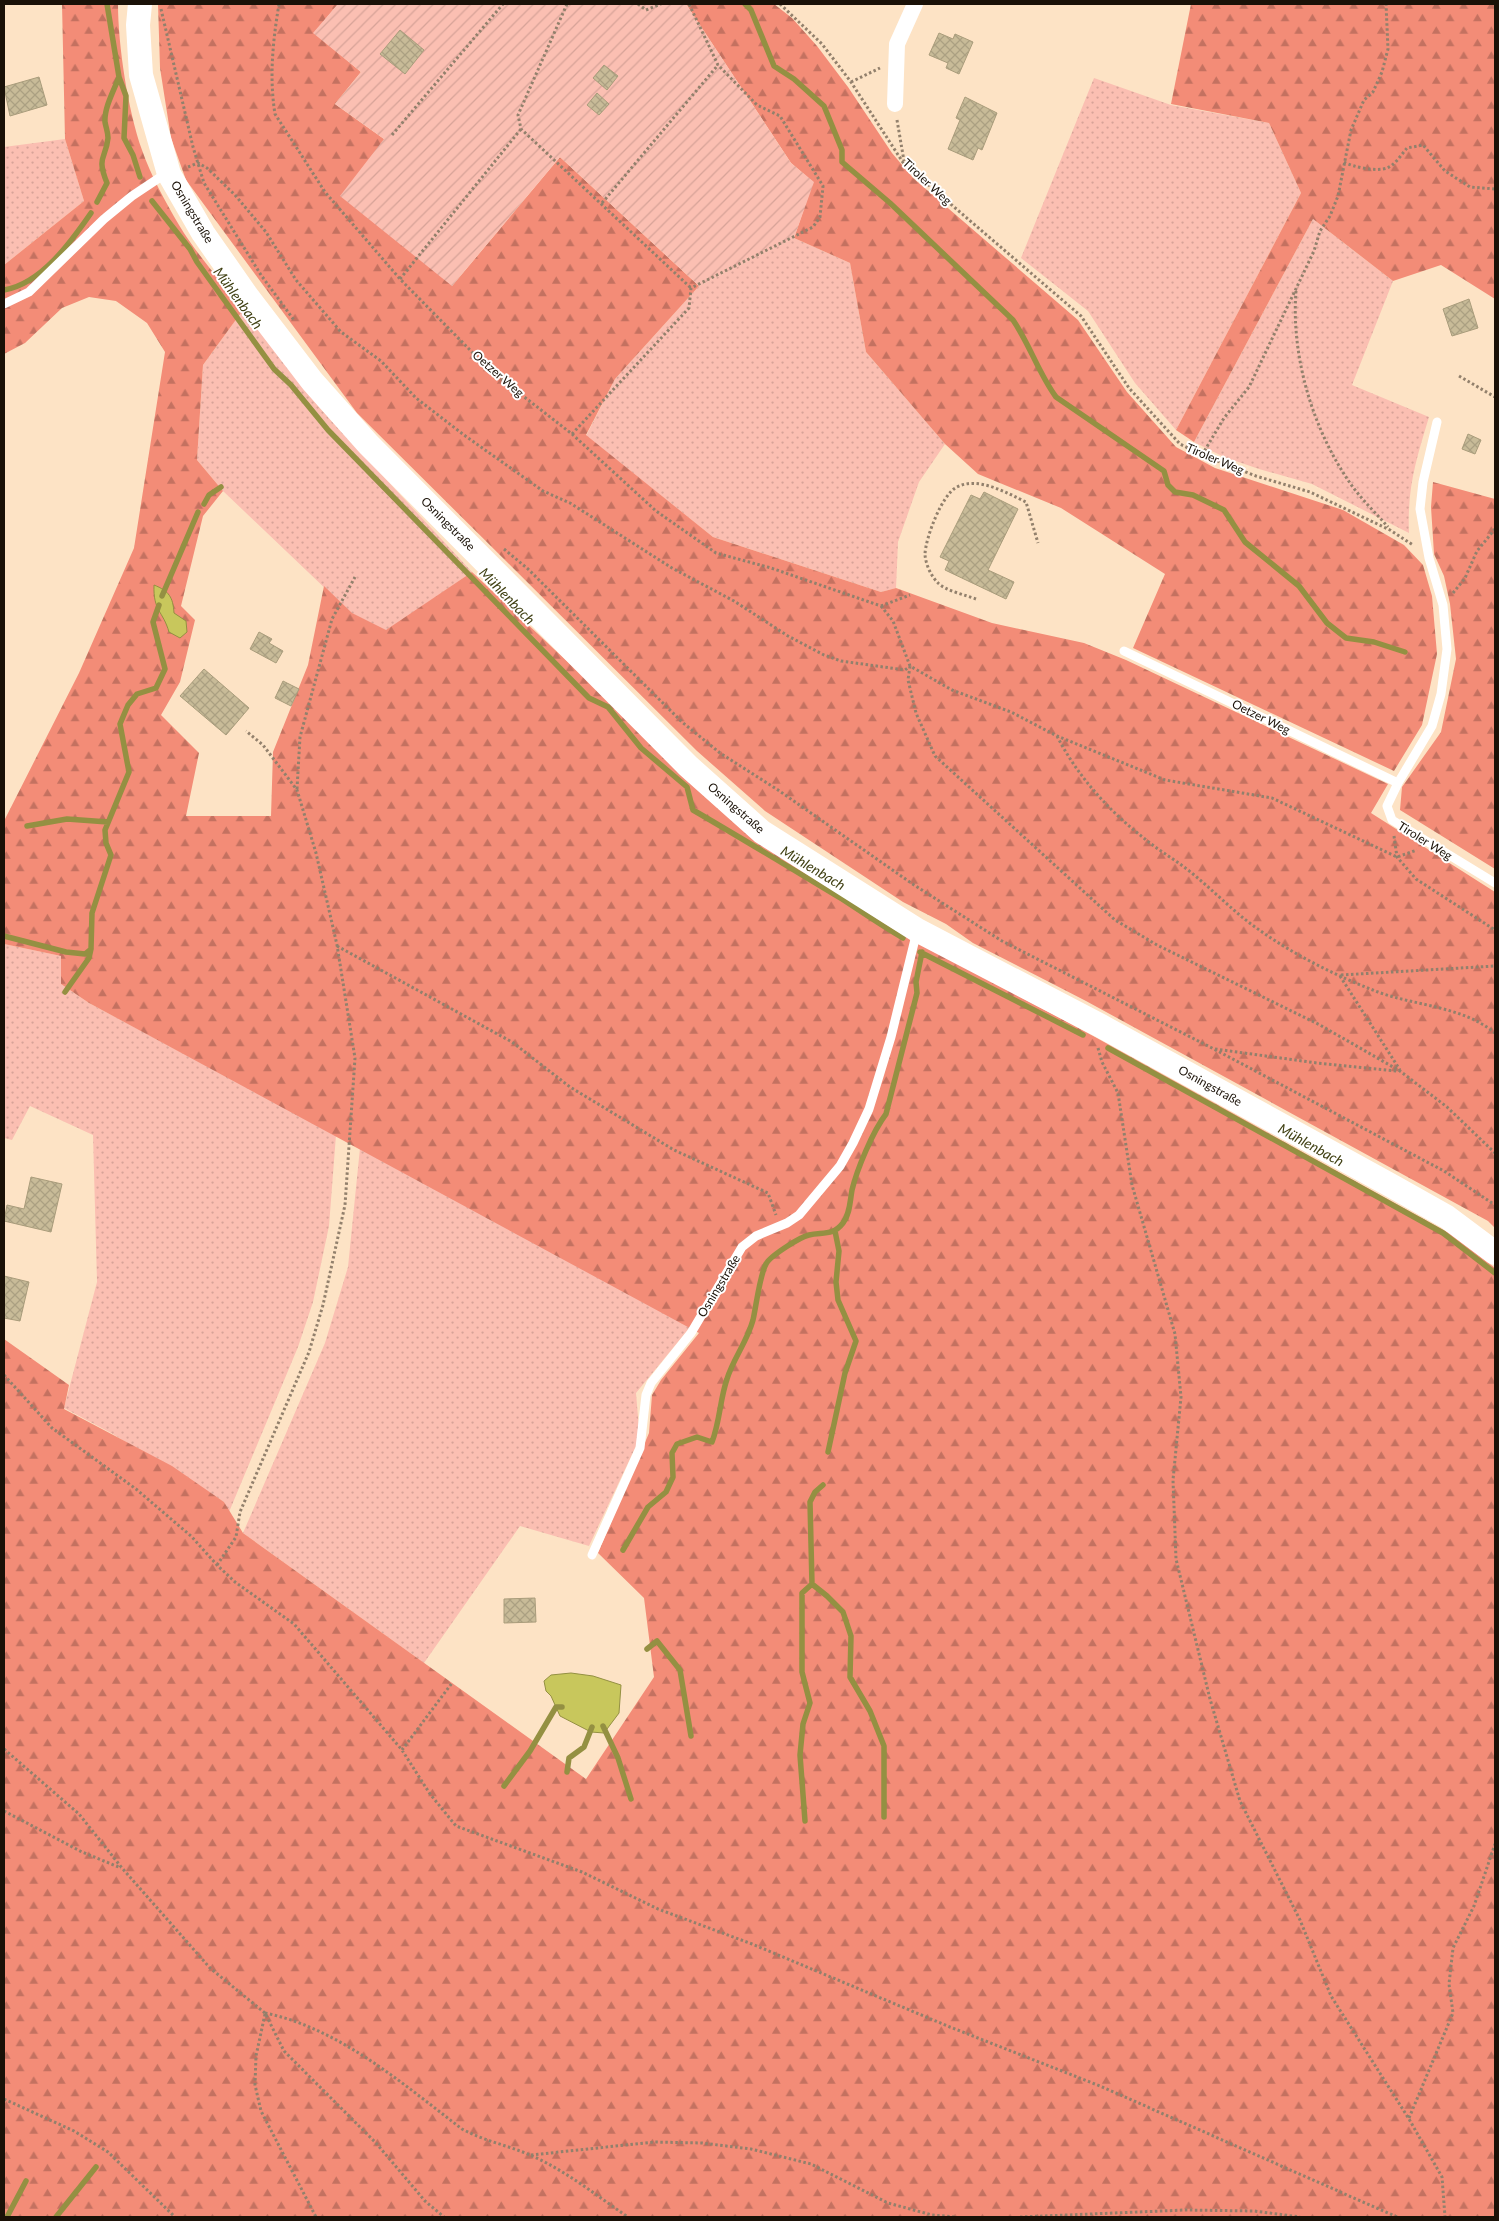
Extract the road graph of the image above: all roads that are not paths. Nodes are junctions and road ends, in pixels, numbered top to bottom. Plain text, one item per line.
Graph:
1 (140, 4) edge
2 (915, 4) edge
3 (895, 104) road end
4 (169, 174) junction
5 (4, 304) edge
6 (1437, 422) dead end
7 (1124, 652) dead end
8 (1398, 783) junction
9 (1495, 883) edge
10 (917, 930) junction
11 (1495, 1253) edge
12 (592, 1555) dead end

1 - 4 main road, Osningstraße
2 - 3 street
4 - 5 lane
4 - 10 main road, Osningstraße
6 - 8 lane, Tiroler Weg
7 - 8 lane, Oetzer Weg
8 - 9 lane, Tiroler Weg
10 - 11 main road, Osningstraße
10 - 12 lane, Osningstraße

